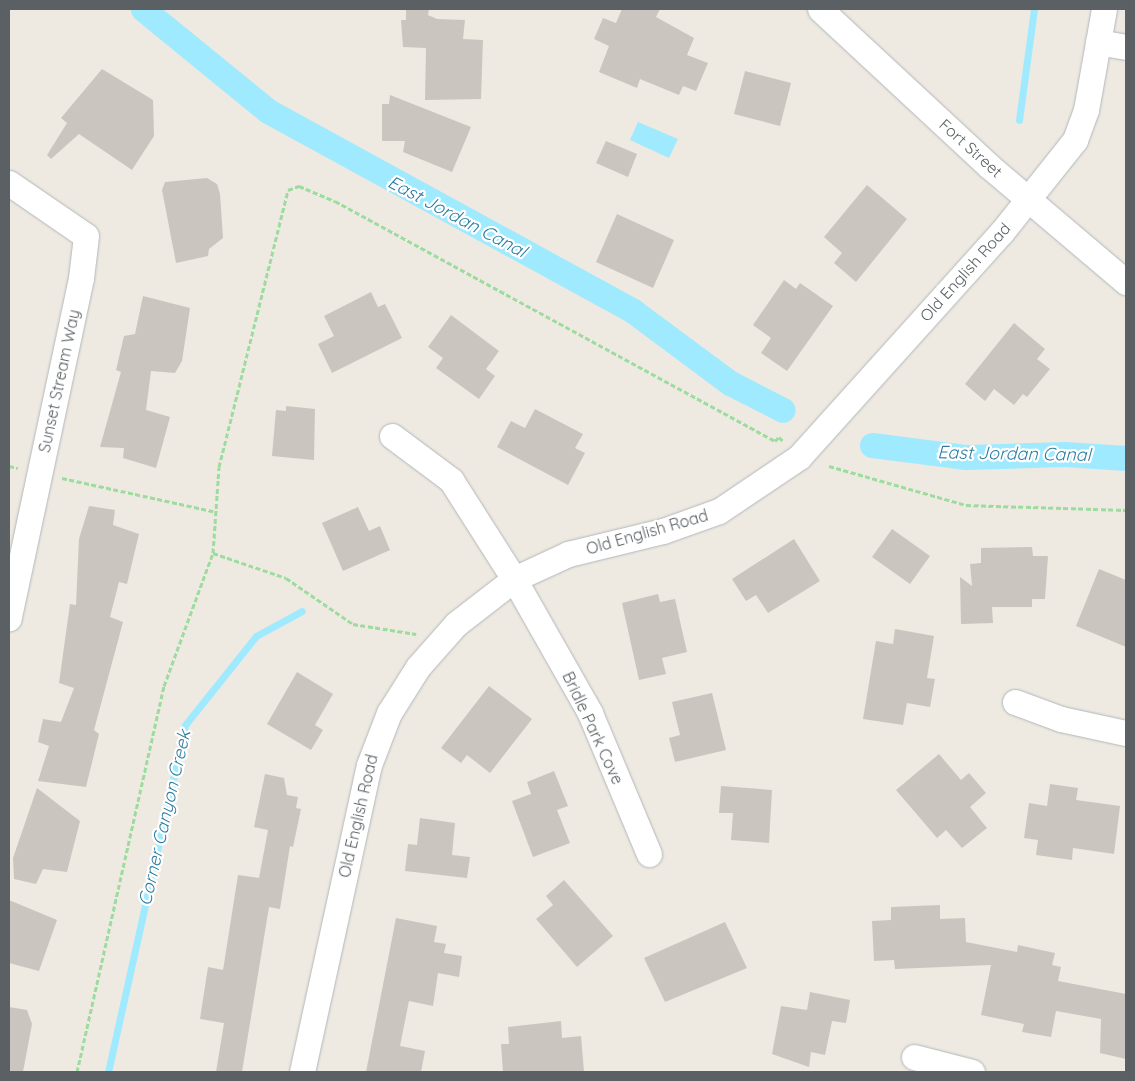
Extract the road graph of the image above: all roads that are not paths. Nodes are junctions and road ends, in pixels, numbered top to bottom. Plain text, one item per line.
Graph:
1 (820, 9) edge
2 (1104, 9) edge
3 (1098, 42) junction
4 (1126, 47) edge
5 (9, 183) edge
6 (1029, 200) junction
7 (1126, 282) edge
8 (392, 436) dead end
9 (514, 579) junction
10 (9, 618) edge
11 (1015, 702) dead end
12 (1126, 733) edge
13 (649, 854) dead end
14 (914, 1057) dead end
15 (302, 1072) edge
16 (972, 1072) edge

1 - 6 street, Fort Street
2 - 3 street, Old English Road
3 - 4 street
3 - 6 street, Old English Road
5 - 10 street, Sunset Stream Way
6 - 7 street, Fort Street
6 - 9 street, Old English Road
8 - 9 street, Bridle Park Cove
9 - 13 street, Bridle Park Cove
9 - 15 street, Old English Road
11 - 12 street
14 - 16 street

